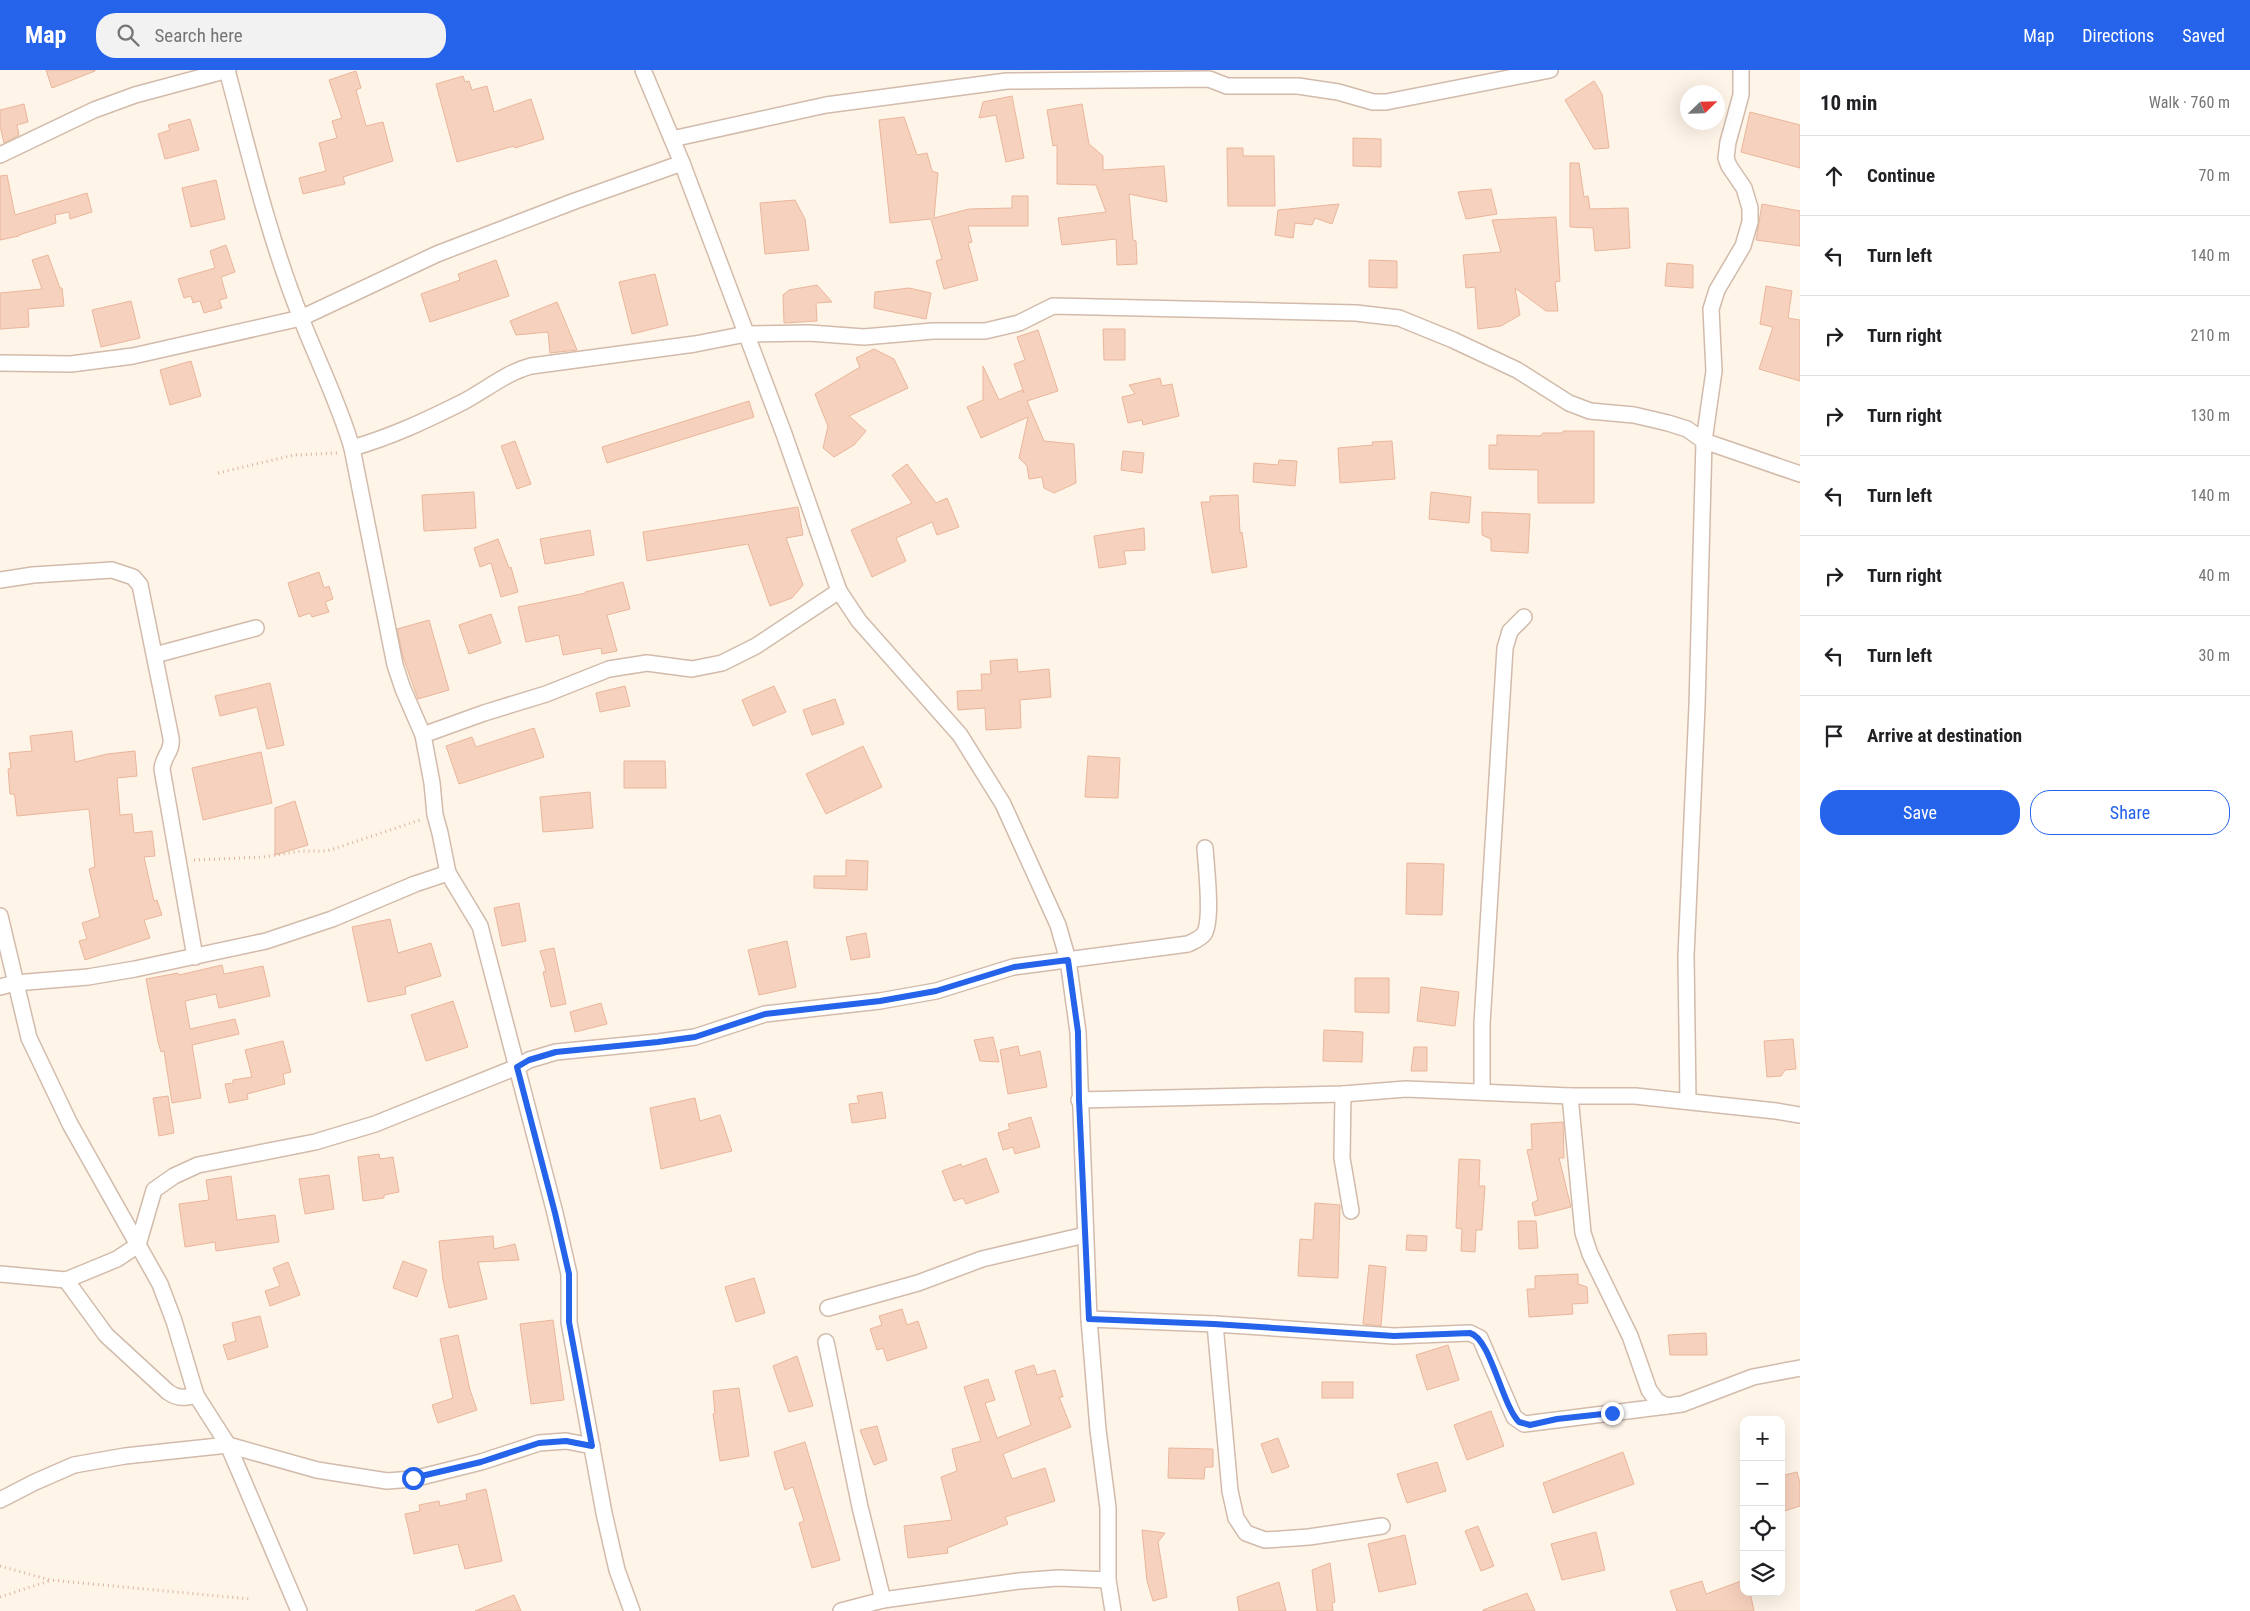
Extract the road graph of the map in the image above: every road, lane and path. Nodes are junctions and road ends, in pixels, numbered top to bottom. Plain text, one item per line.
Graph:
1 (227, 70) edge
2 (643, 70) edge
3 (1550, 70) edge
4 (1741, 70) edge
5 (672, 139) junction
6 (0, 155) edge
7 (682, 163) junction
8 (301, 318) junction
9 (746, 334) junction
10 (0, 362) edge
11 (1704, 441) junction
12 (352, 448) junction
13 (218, 473) dead end
14 (1800, 474) edge
15 (0, 580) edge
16 (839, 591) junction
17 (1524, 617) dead end
18 (256, 628) dead end
19 (155, 655) junction
20 (423, 735) junction
21 (435, 815) junction
22 (1205, 848) dead end
23 (178, 861) junction
24 (448, 873) junction
25 (0, 916) edge
26 (195, 957) junction
27 (1068, 960) junction
28 (15, 983) junction
29 (0, 987) edge
30 (517, 1067) junction
31 (1482, 1092) junction
32 (1343, 1094) junction
33 (1570, 1096) junction
34 (1079, 1100) junction
35 (1688, 1101) junction
36 (1800, 1115) edge
37 (1352, 1211) dead end
38 (1086, 1235) junction
39 (138, 1245) junction
40 (0, 1274) edge
41 (66, 1280) junction
42 (828, 1308) dead end
43 (1089, 1319) junction
44 (1214, 1324) junction
45 (826, 1342) dead end
46 (1800, 1368) edge
47 (196, 1395) junction
48 (1667, 1406) junction
49 (228, 1446) junction
50 (592, 1446) junction
51 (0, 1500) edge
52 (1382, 1526) dead end
53 (0, 1566) edge
54 (50, 1580) junction
55 (1108, 1580) junction
56 (0, 1597) edge
57 (250, 1599) dead end
58 (883, 1600) junction
59 (299, 1611) edge
60 (632, 1611) edge
61 (842, 1611) edge
62 (1113, 1611) edge

1 - 6 street
1 - 8 street
2 - 5 street
3 - 5 street
4 - 11 street
5 - 7 street
7 - 8 street
7 - 9 street
8 - 10 street
8 - 12 street
9 - 11 street
9 - 12 street
9 - 16 street
11 - 14 street
11 - 35 street
12 - 13 path
12 - 20 street
15 - 19 street
16 - 20 street
16 - 27 street
17 - 31 street
18 - 19 street
19 - 23 street
20 - 21 street
21 - 23 path
21 - 24 street
22 - 27 street
23 - 26 street
24 - 26 street
24 - 30 street
25 - 28 street
26 - 28 street
27 - 30 street
27 - 34 street
28 - 29 street
28 - 39 street
30 - 39 street
30 - 50 street
31 - 32 street
31 - 33 street
32 - 34 street
32 - 37 street
33 - 35 street
33 - 48 street
34 - 38 street
35 - 36 street
38 - 42 street
38 - 43 street
39 - 41 street
39 - 47 street
40 - 41 street
41 - 47 street
43 - 44 street
43 - 55 street
44 - 48 street
44 - 52 street
45 - 58 street
46 - 48 street
47 - 49 street
49 - 50 street
49 - 51 street
49 - 59 street
50 - 60 street
53 - 54 path
54 - 56 path
54 - 57 path
55 - 58 street
55 - 62 street
58 - 61 street

